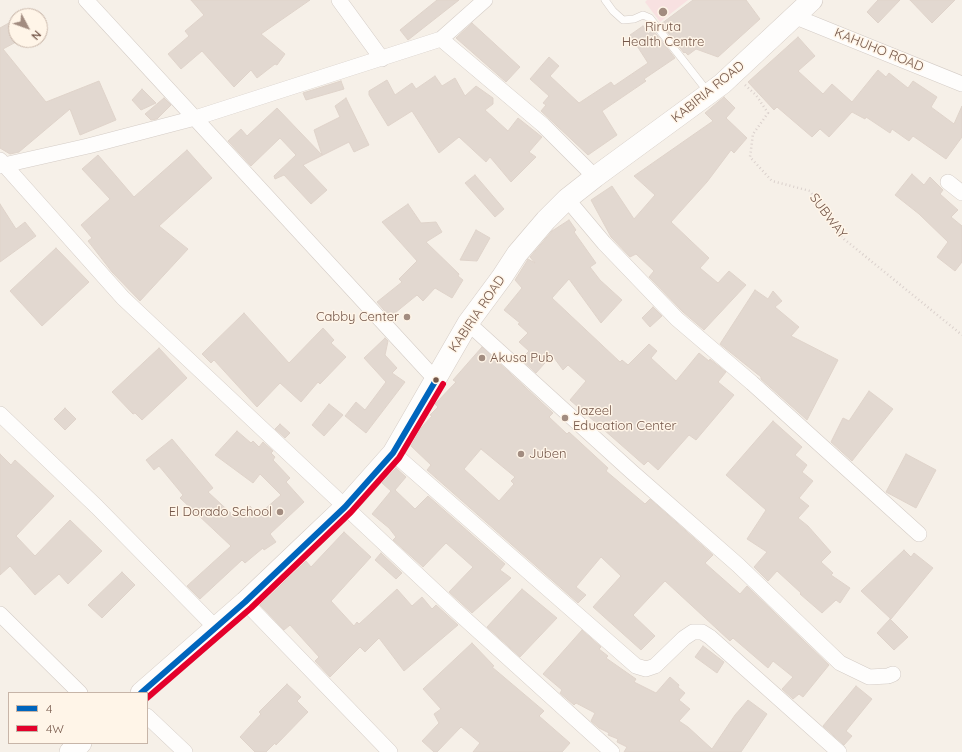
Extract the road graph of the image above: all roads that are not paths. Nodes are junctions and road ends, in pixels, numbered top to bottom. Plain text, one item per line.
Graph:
1 (86, 0) edge
2 (339, 0) edge
3 (484, 0) edge
4 (605, 0) edge
5 (812, 0) edge
6 (796, 17) junction
7 (441, 39) junction
8 (382, 59) junction
9 (962, 84) edge
10 (710, 94) junction
11 (195, 118) junction
12 (1, 163) edge
13 (595, 177) junction
14 (948, 182) dead end
15 (962, 193) edge
16 (567, 199) junction
17 (468, 323) junction
18 (436, 380) junction
19 (0, 414) edge
20 (393, 453) junction
21 (346, 507) junction
22 (919, 534) dead end
23 (245, 602) junction
24 (0, 614) edge
25 (215, 627) junction
26 (893, 674) dead end
27 (79, 692) edge
28 (142, 692) edge
29 (148, 717) edge
30 (80, 744) edge
31 (70, 752) edge
32 (185, 752) edge
33 (390, 752) edge
34 (611, 752) edge
35 (839, 752) edge

1 - 11 street
2 - 8 street
3 - 7 street
4 - 10 lane
5 - 6 main road, KABIRIA ROAD
6 - 9 street, KAHUHO ROAD
6 - 10 main road, KABIRIA ROAD
7 - 8 street
7 - 13 street
8 - 11 street
10 - 13 main road, KABIRIA ROAD
11 - 12 street
11 - 18 street
12 - 21 street
13 - 16 main road, KABIRIA ROAD
14 - 15 street
16 - 17 main road, KABIRIA ROAD
16 - 22 street
17 - 18 main road, KABIRIA ROAD
17 - 26 street
18 - 20 main road, KABIRIA ROAD
19 - 25 street
20 - 21 main road, KABIRIA ROAD
20 - 35 street
21 - 23 main road, KABIRIA ROAD
21 - 34 street
23 - 25 main road, KABIRIA ROAD
23 - 33 street
24 - 27 street
25 - 28 main road, KABIRIA ROAD
29 - 32 street
30 - 31 main road

